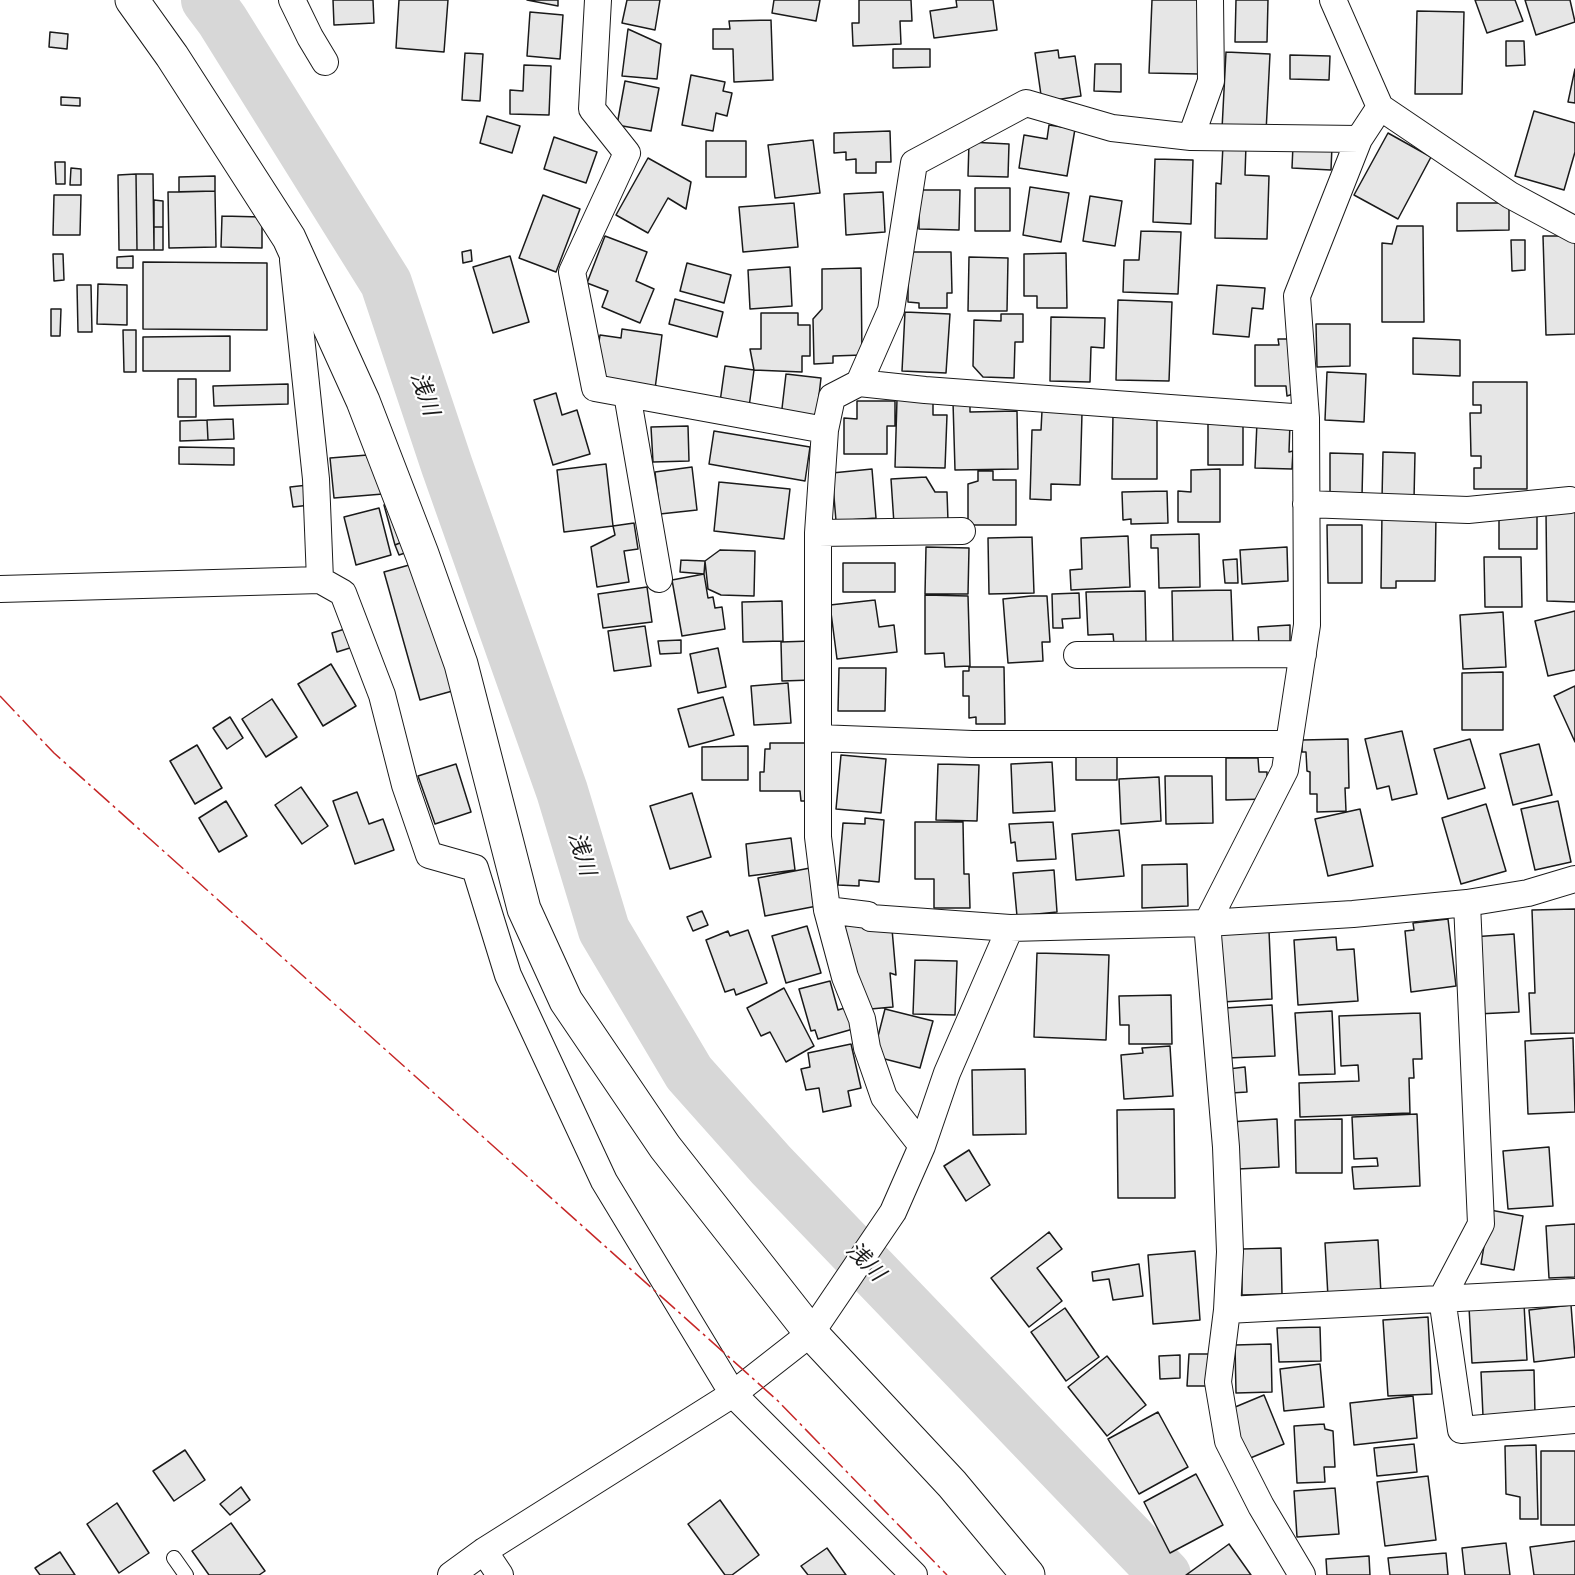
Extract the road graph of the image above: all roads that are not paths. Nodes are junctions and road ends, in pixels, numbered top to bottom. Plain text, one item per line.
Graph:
1 (132, 0) edge
2 (292, 0) edge
3 (598, 0) edge
4 (1210, 0) edge
5 (1333, 0) edge
6 (325, 62) dead end
7 (1380, 107) junction
8 (1191, 137) junction
9 (1359, 139) junction
10 (1575, 230) edge
11 (291, 242) junction
12 (859, 382) junction
13 (627, 394) junction
14 (1306, 418) junction
15 (825, 430) junction
16 (1570, 501) dead end
17 (1306, 504) junction
18 (962, 531) dead end
19 (818, 533) junction
20 (659, 579) dead end
21 (320, 580) junction
22 (0, 589) edge
23 (1303, 654) junction
24 (1077, 655) dead end
25 (818, 738) junction
26 (1289, 744) junction
27 (1575, 879) edge
28 (1467, 903) junction
29 (827, 910) junction
30 (1207, 923) junction
31 (1010, 928) junction
32 (545, 956) junction
33 (508, 975) junction
34 (922, 1146) junction
35 (1575, 1292) edge
36 (1442, 1298) junction
37 (1227, 1310) junction
38 (811, 1333) junction
39 (733, 1394) junction
40 (1575, 1420) edge
41 (484, 1551) junction
42 (174, 1558) dead end
43 (186, 1575) edge
44 (451, 1575) edge
45 (500, 1575) edge
46 (914, 1575) edge
47 (1028, 1575) edge
48 (1302, 1575) edge

1 - 11 street
2 - 6 street
3 - 13 street
4 - 8 street
5 - 7 street
7 - 9 street
7 - 10 street
8 - 9 street
8 - 12 street
9 - 14 street
11 - 21 street
11 - 32 street
12 - 14 street
12 - 15 street
13 - 15 street
13 - 20 street
14 - 17 street
15 - 19 street
16 - 17 street
17 - 23 street
18 - 19 street
19 - 25 street
21 - 22 street
21 - 33 street
23 - 24 street
23 - 26 street
25 - 26 street
25 - 29 street
26 - 30 street
27 - 28 street
28 - 30 street
28 - 36 street
29 - 31 street
29 - 34 street
30 - 31 street
30 - 37 street
31 - 34 street
32 - 33 street
32 - 38 street
33 - 39 street
34 - 38 street
35 - 36 street
36 - 37 street
36 - 40 street
37 - 48 street
38 - 39 street
38 - 47 street
39 - 41 street
39 - 46 street
41 - 44 street
41 - 45 street
42 - 43 lane

